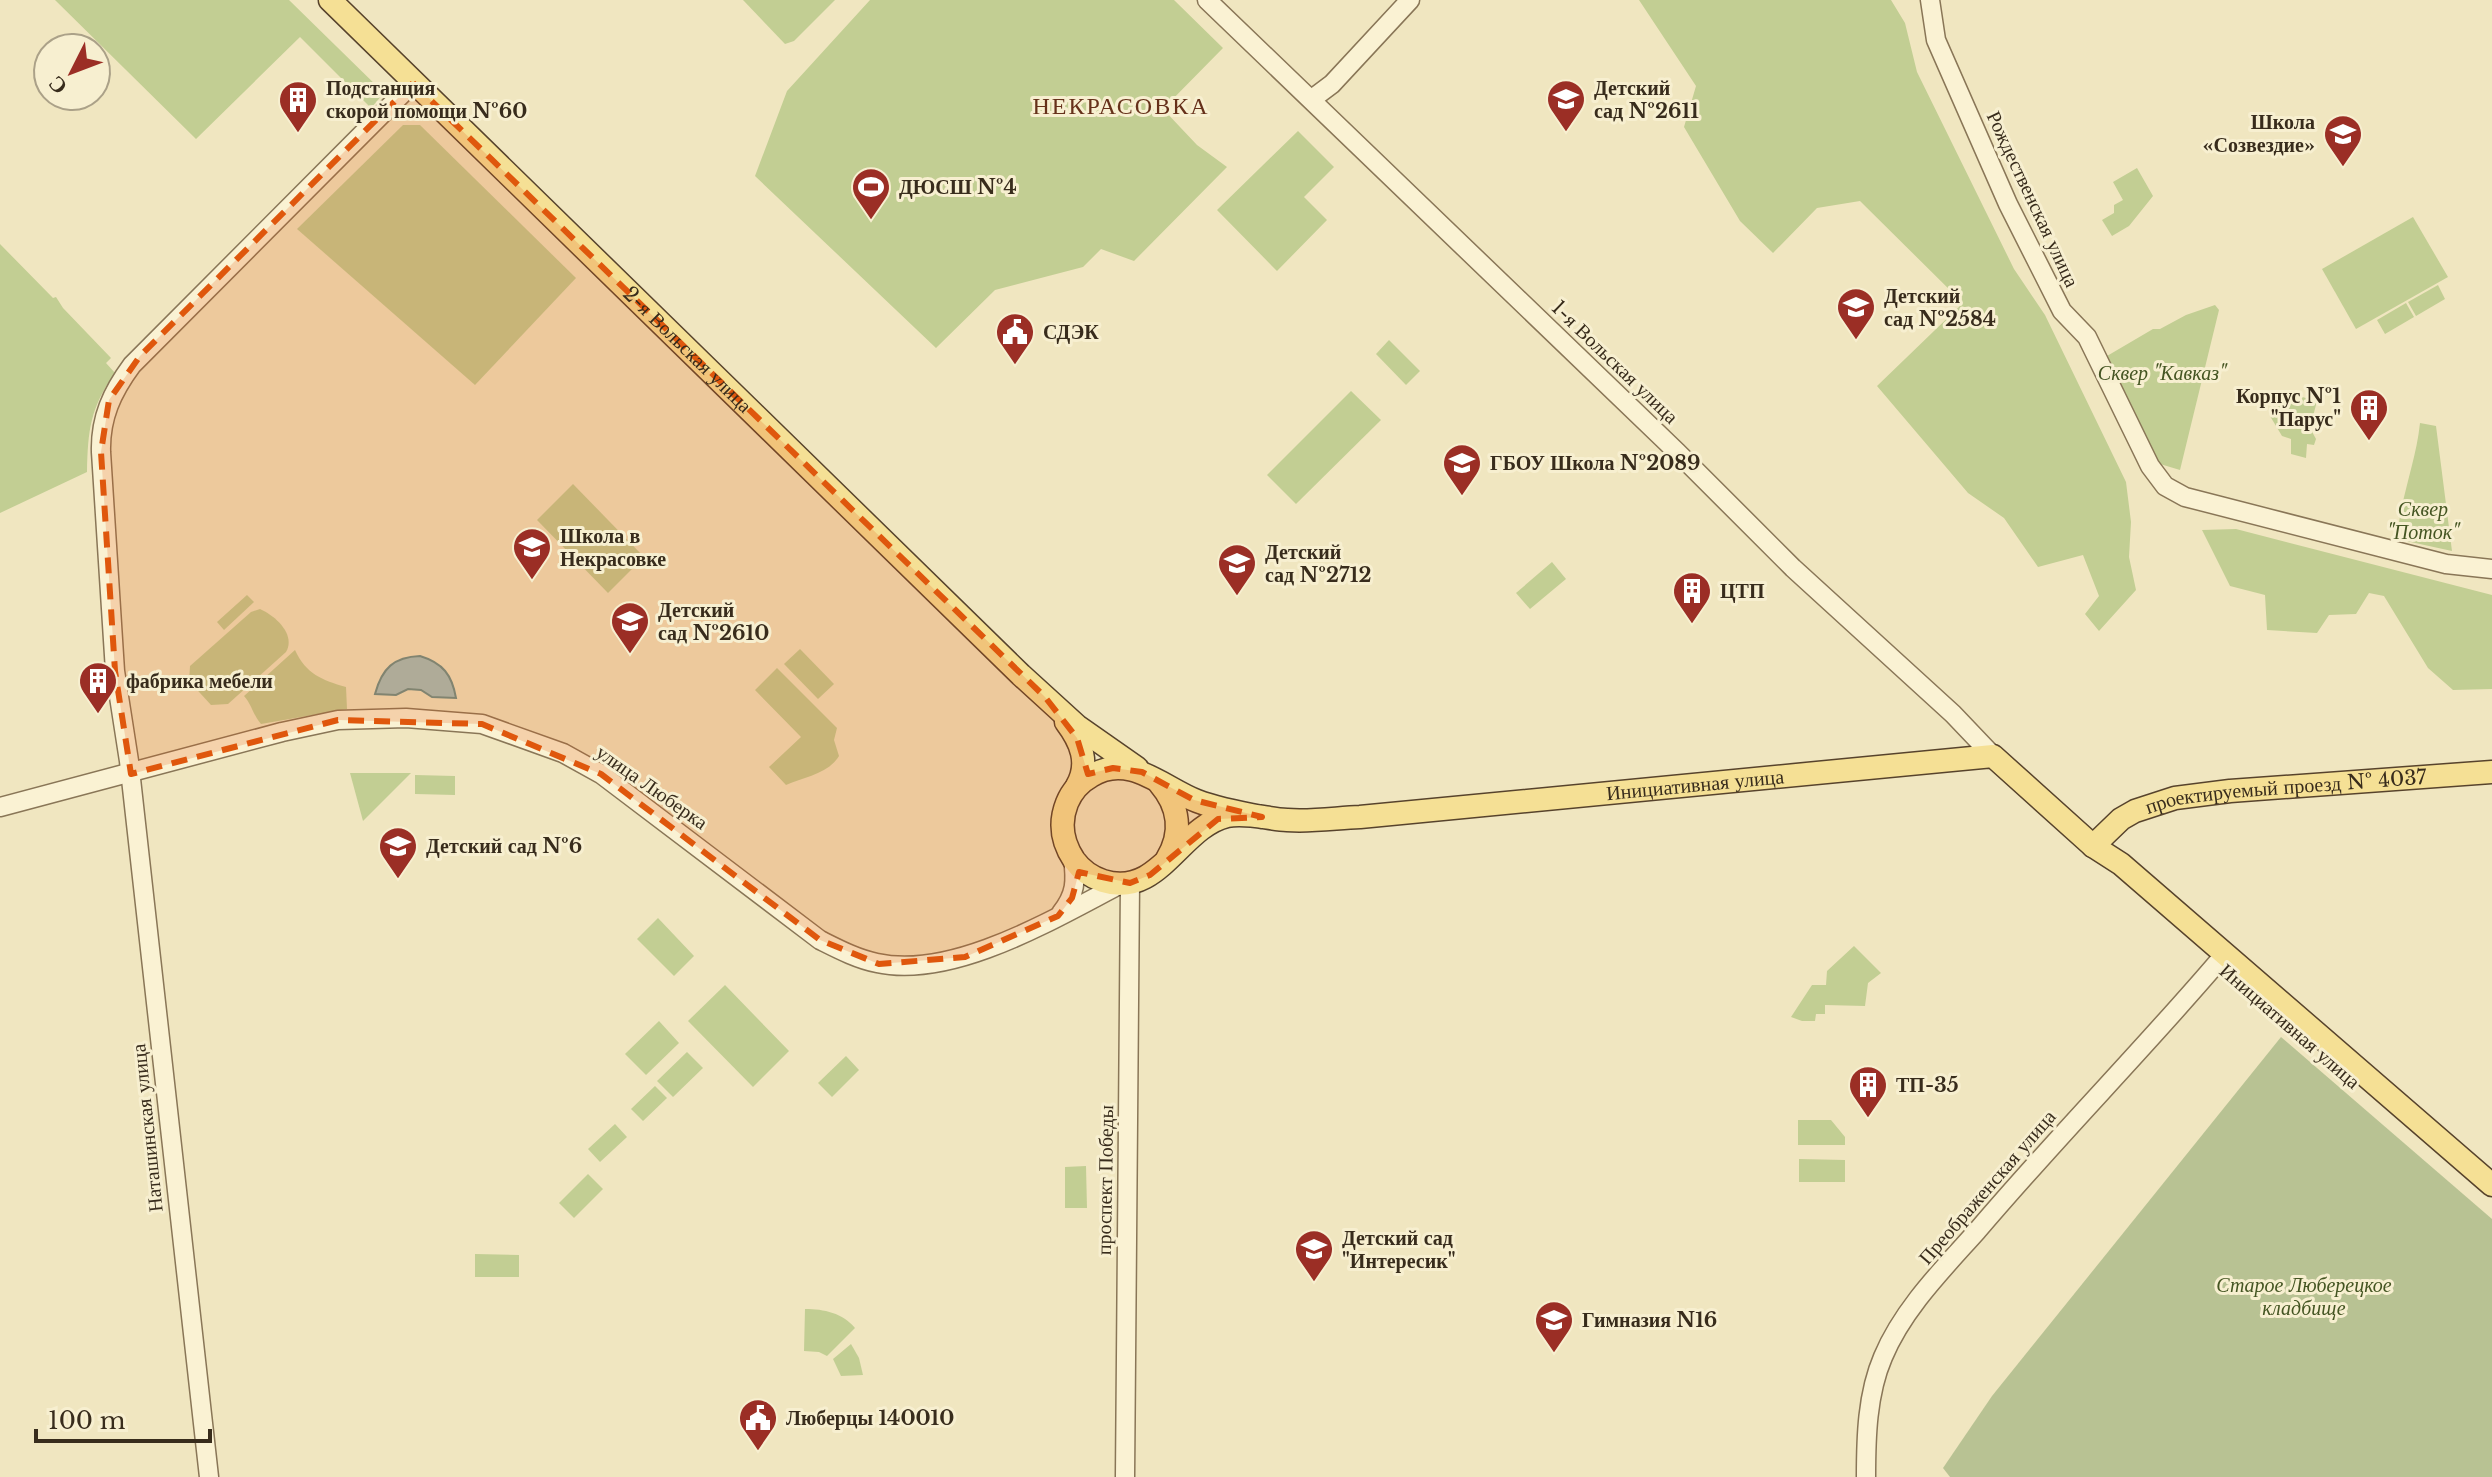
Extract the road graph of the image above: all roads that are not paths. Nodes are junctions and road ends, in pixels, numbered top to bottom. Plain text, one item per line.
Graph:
1 (330, 0) edge
2 (1207, 0) edge
3 (1410, 0) edge
4 (1930, 0) edge
5 (413, 83) junction
6 (1312, 99) junction
7 (2492, 569) edge
8 (1045, 697) junction
9 (1993, 756) junction
10 (2492, 772) edge
11 (131, 774) junction
12 (1149, 776) junction
13 (1077, 786) junction
14 (0, 807) edge
15 (1262, 817) junction
16 (2093, 846) junction
17 (1073, 858) junction
18 (1161, 867) junction
19 (1126, 883) junction
20 (1060, 915) junction
21 (2217, 963) junction
22 (2492, 1185) edge
23 (2492, 1200) edge
24 (209, 1477) edge
25 (1125, 1477) edge
26 (1866, 1477) edge

1 - 5 main road, 2-я Вольская улица
2 - 6 street, 1-я Вольская улица
3 - 6 street
4 - 7 street, Рождественская улица
5 - 8 main road, 2-я Вольская улица
5 - 11 street, Наташинская улица
6 - 9 street, 1-я Вольская улица
8 - 12 main road, 2-я Вольская улица
8 - 13 main road, 2-я Вольская улица
9 - 15 main road, Инициативная улица
9 - 16 main road, Инициативная улица
10 - 16 main road, проектируемый проезд № 4037
11 - 14 street, улица Люберка
11 - 20 street, улица Люберка
11 - 24 street, Наташинская улица
12 - 13 main road, Инициативная улица
12 - 15 main road, Инициативная улица
12 - 18 main road
13 - 17 main road
15 - 18 main road, Инициативная улица
16 - 21 main road, Инициативная улица
16 - 22 main road, Инициативная улица
17 - 19 main road
17 - 20 street
18 - 19 main road, Инициативная улица
19 - 20 street, улица Люберка
19 - 25 street, проспект Победы
21 - 23 main road, Инициативная улица
21 - 26 street, Преображенская улица

